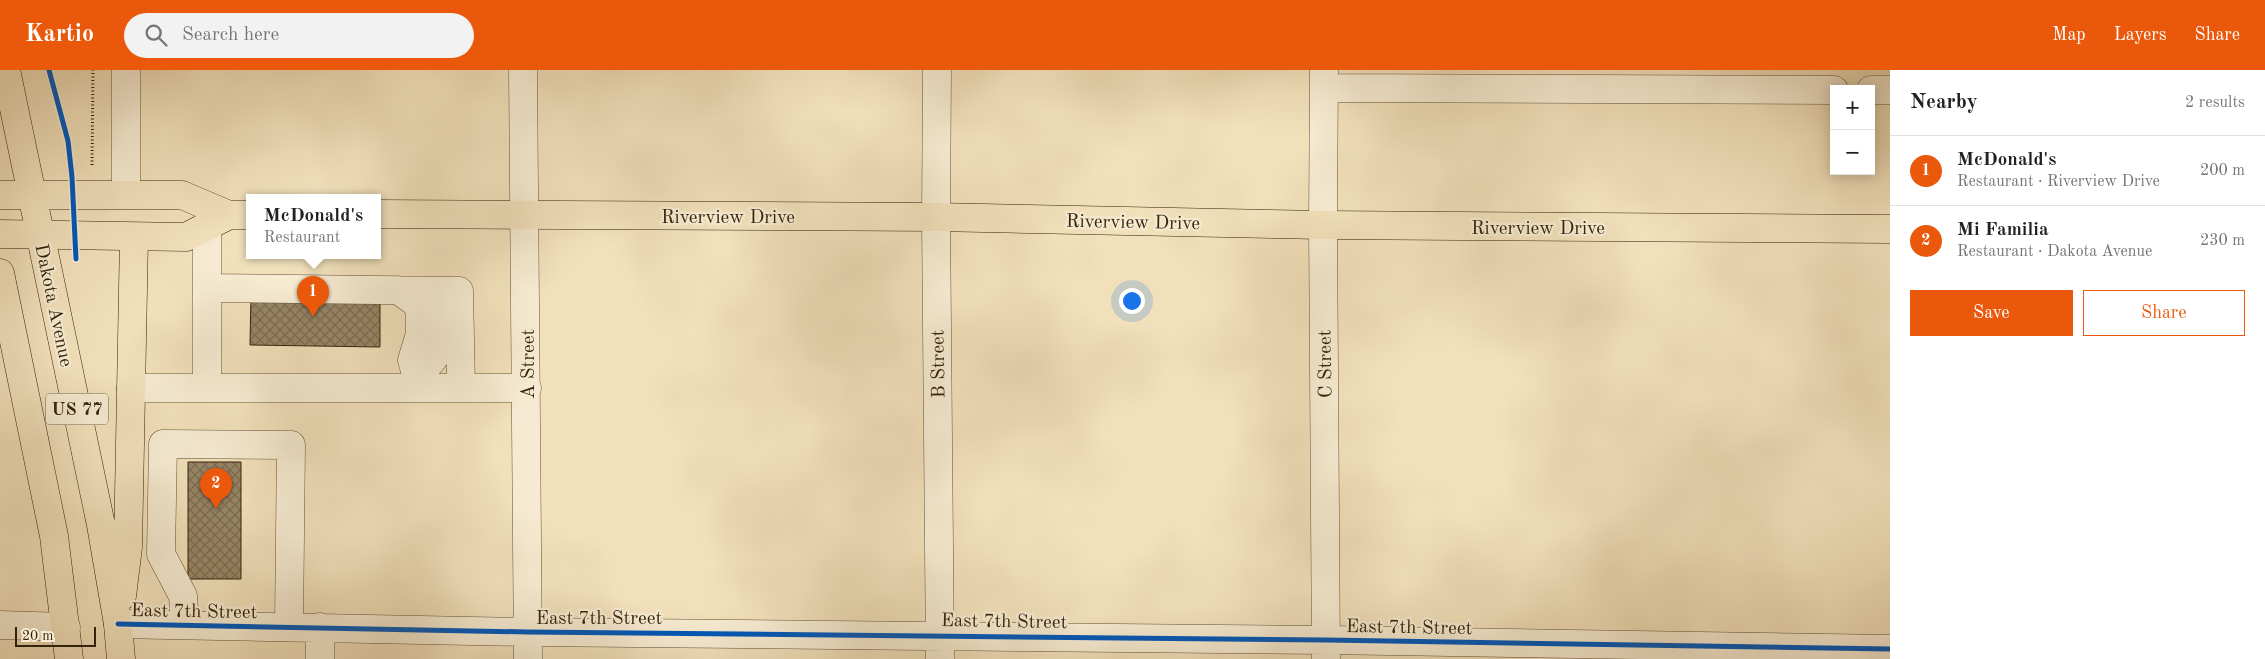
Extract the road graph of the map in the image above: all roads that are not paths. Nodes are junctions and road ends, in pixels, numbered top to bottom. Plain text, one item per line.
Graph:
1 (6, 70) edge
2 (126, 70) edge
3 (523, 70) edge
4 (937, 70) edge
5 (1324, 79) edge
6 (1830, 90) edge
7 (1875, 90) edge
8 (1890, 90) edge
9 (0, 194) edge
10 (32, 194) junction
11 (126, 194) junction
12 (381, 214) edge
13 (525, 214) junction
14 (936, 217) junction
15 (228, 218) edge
16 (1323, 226) junction
17 (1890, 228) edge
18 (0, 234) edge
19 (41, 235) junction
20 (134, 237) junction
21 (0, 273) edge
22 (208, 288) junction
23 (410, 290) junction
24 (415, 380) junction
25 (208, 387) junction
26 (131, 388) junction
27 (461, 388) junction
28 (527, 388) junction
29 (130, 453) junction
30 (162, 454) junction
31 (128, 547) junction
32 (161, 547) junction
33 (118, 624) junction
34 (0, 625) edge
35 (185, 625) junction
36 (289, 626) junction
37 (66, 627) junction
38 (320, 627) junction
39 (528, 632) junction
40 (940, 647) edge
41 (1326, 649) edge
42 (1890, 649) edge
43 (69, 659) edge
44 (121, 659) edge
45 (320, 659) edge
46 (528, 659) edge

1 - 10 main road, Dakota Avenue / US 77
2 - 11 street
3 - 13 street, A Street
4 - 14 street, B Street
5 - 6 street
5 - 16 street, C Street
7 - 8 street
9 - 10 main road
10 - 11 main road
10 - 19 main road, Dakota Avenue / US 77
11 - 15 main road
12 - 13 main road, Riverview Drive
13 - 14 main road, Riverview Drive
13 - 28 street, A Street
14 - 16 main road, Riverview Drive
14 - 40 street, B Street
15 - 20 main road
15 - 22 street
16 - 17 main road, Riverview Drive
16 - 41 street, C Street
18 - 19 main road
19 - 20 main road
19 - 33 main road, Dakota Avenue / US 77
20 - 26 main road
21 - 37 main road, US 77
22 - 23 street
22 - 25 street
23 - 24 street
23 - 27 street
24 - 25 street
24 - 27 street
25 - 26 street
26 - 29 main road
27 - 28 street
28 - 39 street, A Street
29 - 30 street
29 - 31 main road
30 - 32 street
30 - 36 street
31 - 32 street
31 - 33 main road
32 - 35 street
33 - 35 street, East 7th Street
33 - 44 main road, Dakota Avenue / US 77
34 - 37 street
35 - 36 street, East 7th Street
36 - 38 street, East 7th Street
37 - 43 main road, US 77
38 - 39 street, East 7th Street
38 - 45 street
39 - 40 street, East 7th Street
39 - 46 street, A Street
40 - 41 street, East 7th Street
41 - 42 street, East 7th Street

